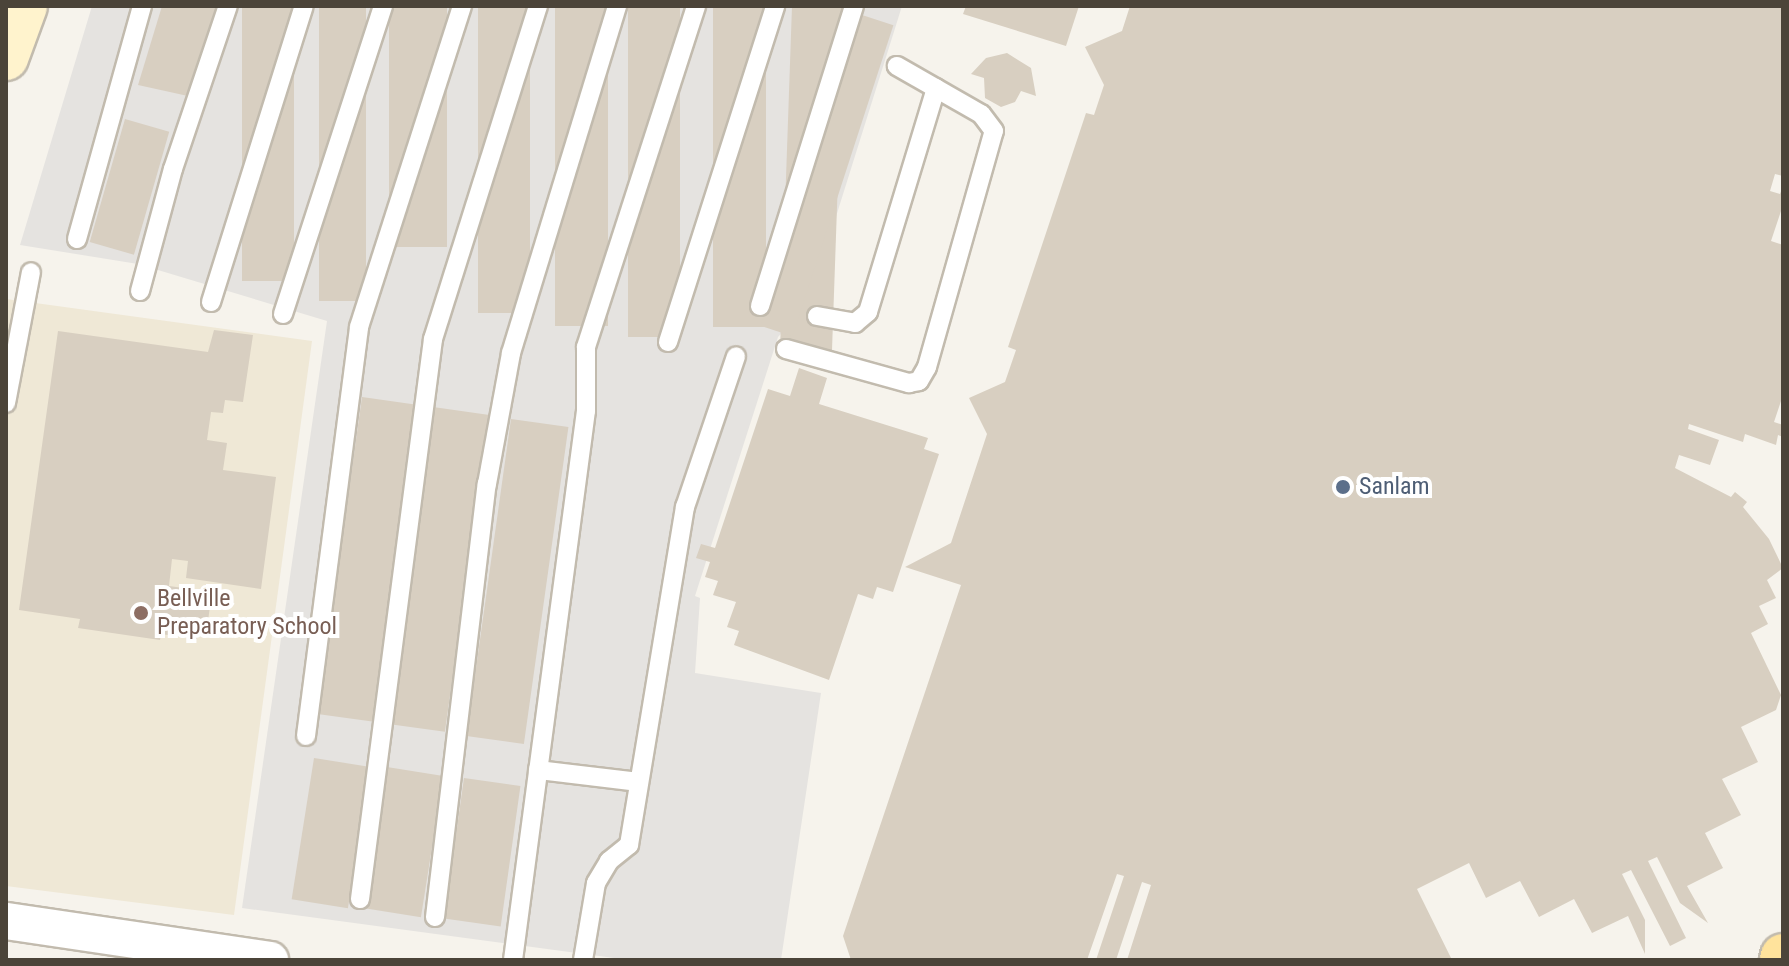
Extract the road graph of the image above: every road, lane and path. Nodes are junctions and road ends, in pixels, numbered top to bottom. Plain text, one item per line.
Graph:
1 (25, 6) edge
2 (142, 6) edge
3 (228, 6) edge
4 (304, 6) edge
5 (383, 6) edge
6 (462, 6) edge
7 (538, 6) edge
8 (617, 6) edge
9 (696, 6) edge
10 (775, 6) edge
11 (854, 6) edge
12 (6, 58) edge
13 (897, 66) dead end
14 (936, 88) junction
15 (77, 239) dead end
16 (31, 272) dead end
17 (140, 291) dead end
18 (211, 302) dead end
19 (760, 306) dead end
20 (283, 314) dead end
21 (817, 316) dead end
22 (668, 342) dead end
23 (786, 349) dead end
24 (736, 356) dead end
25 (6, 403) edge
26 (306, 736) dead end
27 (538, 770) junction
28 (638, 782) junction
29 (360, 899) dead end
30 (435, 917) dead end
31 (6, 921) edge
32 (270, 960) edge
33 (513, 960) edge
34 (583, 960) edge

1 - 12 street
2 - 15 lane
3 - 17 lane
4 - 18 lane
5 - 20 lane
6 - 26 lane
7 - 29 lane
8 - 30 lane
9 - 27 lane
10 - 22 lane
11 - 19 lane
13 - 14 lane
14 - 21 lane
14 - 23 lane
16 - 25 lane
24 - 28 lane
27 - 28 lane
27 - 33 lane
28 - 34 lane
31 - 32 street

